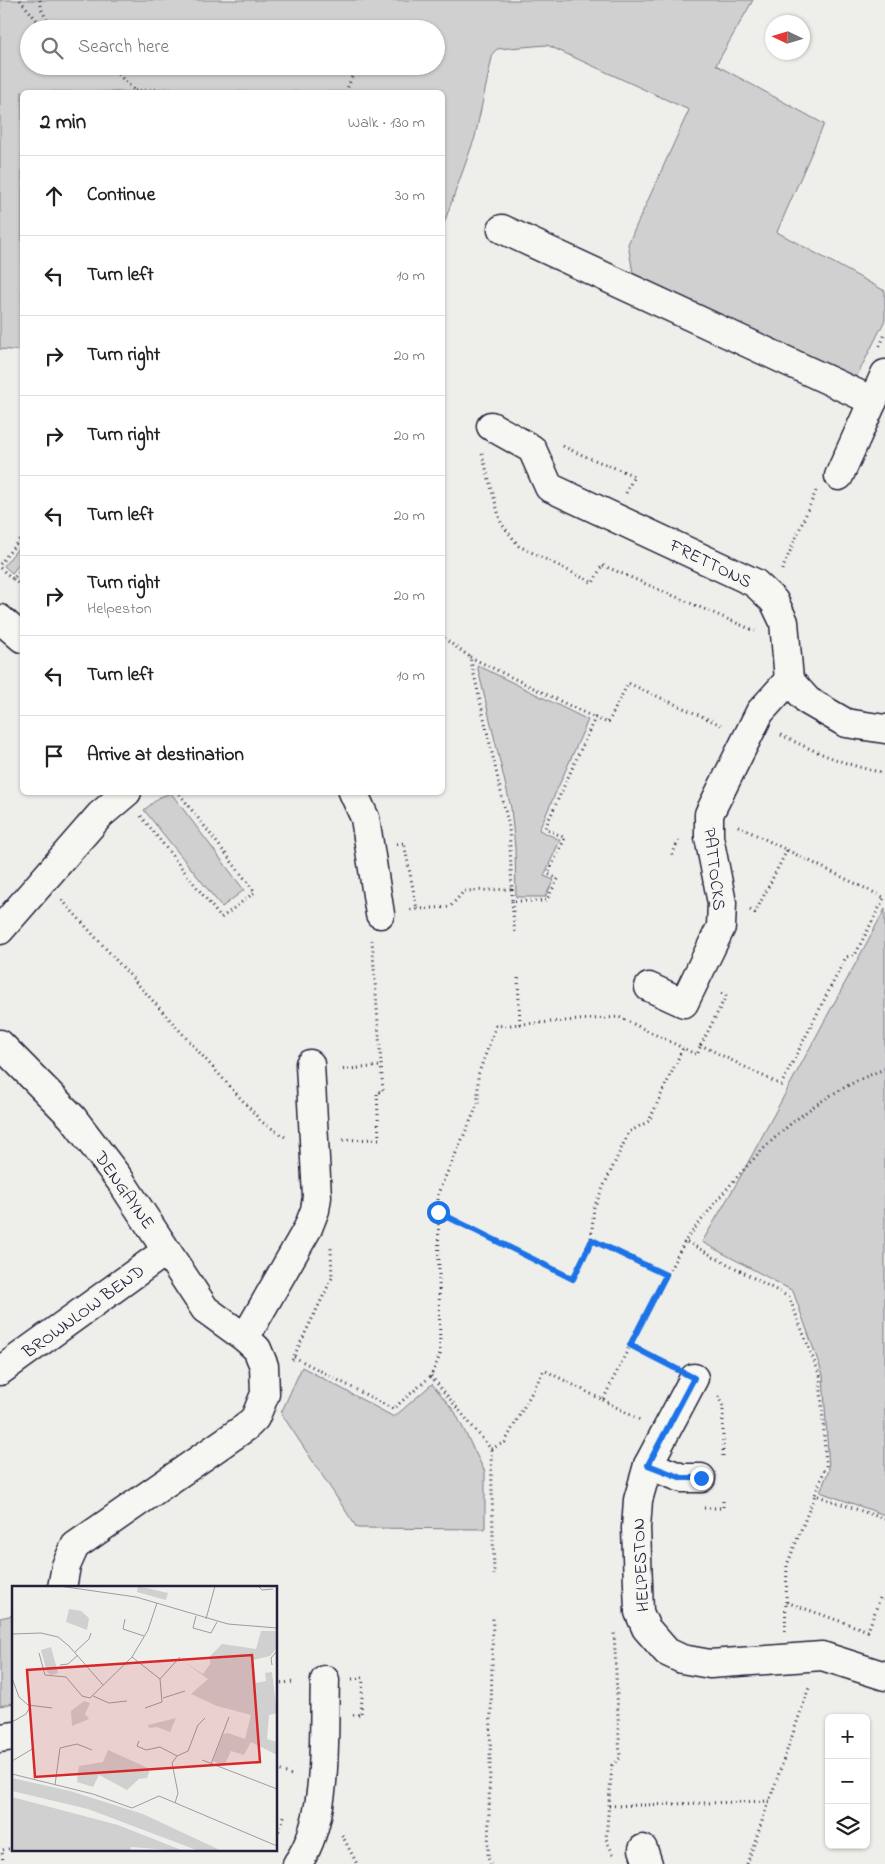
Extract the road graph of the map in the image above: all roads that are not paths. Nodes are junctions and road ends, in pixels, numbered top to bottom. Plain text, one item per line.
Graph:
1 (502, 229) dead end
2 (885, 374) edge
3 (873, 401) junction
4 (491, 426) road end
5 (828, 481) road end
6 (0, 619) edge
7 (20, 636) edge
8 (789, 680) junction
9 (885, 729) edge
10 (354, 795) edge
11 (133, 804) edge
12 (380, 914) dead end
13 (0, 930) edge
14 (649, 987) dead end
15 (0, 1044) edge
16 (310, 1064) road end
17 (166, 1251) junction
18 (246, 1338) junction
19 (0, 1371) edge
20 (694, 1378) road end
21 (648, 1465) junction
22 (712, 1484) road end
23 (62, 1586) edge
24 (885, 1676) edge
25 (325, 1680) dead end
26 (300, 1863) edge

1 - 3 street
2 - 3 street
3 - 5 street
4 - 8 street, FRETTONS
6 - 7 street
8 - 9 street
8 - 14 street, PATTOCKS
10 - 12 street
11 - 13 street
15 - 17 street, DENGAYNE
16 - 18 street
17 - 18 street, DENGAYNE
17 - 19 street, BROWNLOW BEND
18 - 23 street, DENGAYNE
20 - 21 street, HELPESTON
21 - 22 street
21 - 24 street, HELPESTON
25 - 26 street

